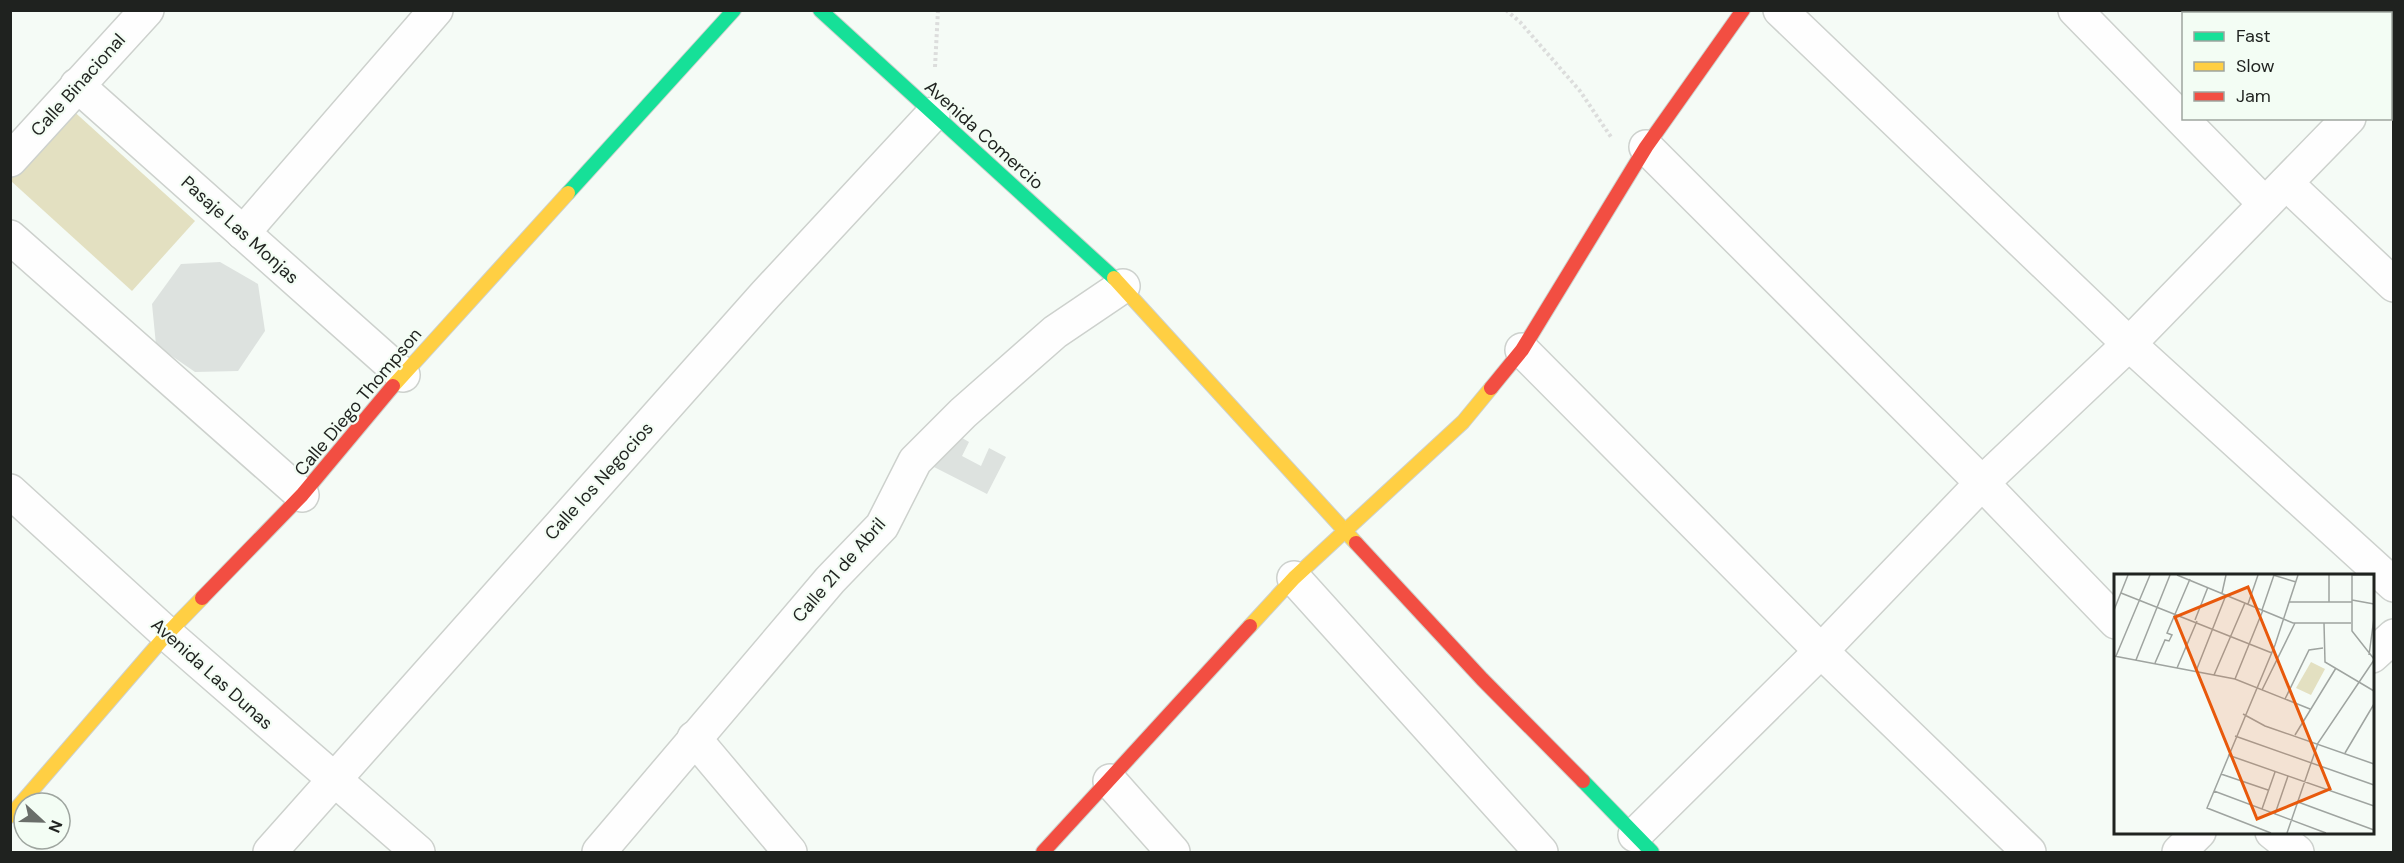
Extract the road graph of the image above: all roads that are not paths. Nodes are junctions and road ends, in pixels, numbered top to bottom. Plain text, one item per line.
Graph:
1 (147, 10) edge
2 (436, 10) edge
3 (734, 10) edge
4 (820, 10) edge
5 (1743, 10) edge
6 (1780, 10) edge
7 (2075, 10) edge
8 (77, 85) junction
9 (2182, 108) edge
10 (933, 114) junction
11 (2195, 120) edge
12 (2347, 120) edge
13 (1641, 156) junction
14 (10, 160) edge
15 (2276, 194) junction
16 (243, 233) junction
17 (10, 237) edge
18 (2394, 285) edge
19 (1123, 286) junction
20 (2129, 344) junction
21 (1522, 350) junction
22 (403, 375) junction
23 (1982, 483) junction
24 (10, 491) edge
25 (302, 495) junction
26 (1345, 531) junction
27 (1294, 578) junction
28 (2394, 585) edge
29 (2114, 620) edge
30 (166, 634) junction
31 (2394, 636) edge
32 (1821, 651) junction
33 (2374, 655) edge
34 (694, 738) junction
35 (333, 780) junction
36 (1110, 781) junction
37 (10, 816) edge
38 (2197, 833) edge
39 (2274, 833) edge
40 (1644, 844) edge
41 (270, 852) edge
42 (418, 852) edge
43 (599, 852) edge
44 (790, 852) edge
45 (1043, 852) edge
46 (1173, 852) edge
47 (1541, 852) edge
48 (2029, 852) edge
49 (2179, 852) edge
50 (2297, 852) edge

1 - 8 street, Calle Binacional
2 - 16 street
3 - 22 street, Calle Diego Thompson
4 - 10 street, Avenida Comercio
5 - 13 street
6 - 20 street
7 - 9 street
8 - 14 street, Calle Binacional
8 - 16 street, Pasaje Las Monjas
10 - 19 street, Avenida Comercio
10 - 35 street, Calle los Negocios
11 - 15 street
12 - 15 street
13 - 21 street
13 - 23 street
15 - 18 street
15 - 20 street
16 - 22 street, Pasaje Las Monjas
17 - 25 street
19 - 26 street, Avenida Comercio
19 - 34 street, Calle 21 de Abril
20 - 23 street
20 - 28 street
21 - 26 street
21 - 32 street
22 - 25 street, Calle Diego Thompson
23 - 29 street
23 - 32 street
24 - 30 street, Avenida Las Dunas
25 - 30 street, Calle Diego Thompson
26 - 27 street
26 - 40 street, Avenida Comercio
27 - 36 street
27 - 47 street
30 - 35 street, Avenida Las Dunas
30 - 37 street, Calle Diego Thompson
31 - 33 street
32 - 40 street
32 - 48 street
34 - 43 street, Calle 21 de Abril
34 - 44 street
35 - 41 street, Calle los Negocios
35 - 42 street, Avenida Las Dunas
36 - 45 street
36 - 46 street
38 - 49 street
39 - 50 street

